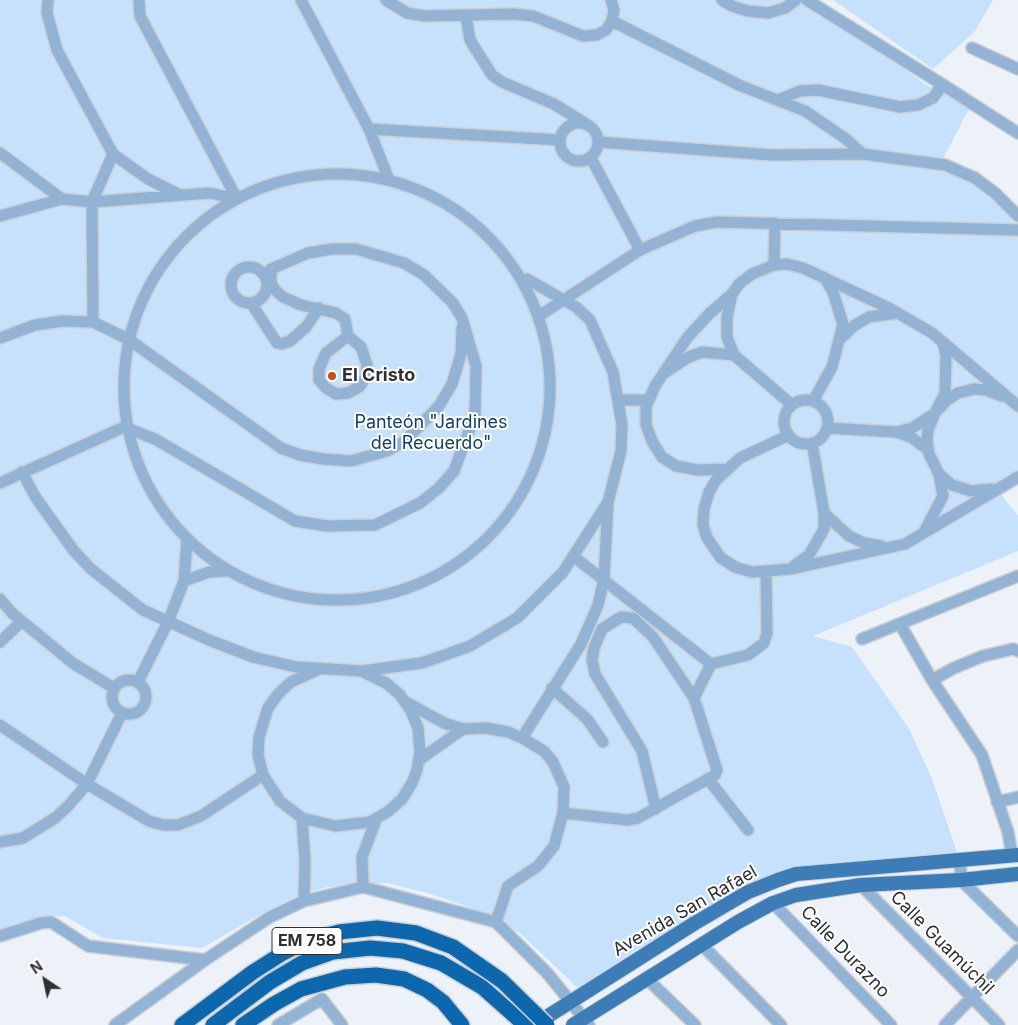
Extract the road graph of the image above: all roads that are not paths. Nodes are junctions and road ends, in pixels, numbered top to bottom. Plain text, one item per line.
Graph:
1 (48, 0) edge
2 (139, 0) edge
3 (301, 0) edge
4 (386, 0) edge
5 (611, 0) edge
6 (722, 0) edge
7 (796, 0) edge
8 (807, 0) edge
9 (466, 16) junction
10 (612, 21) junction
11 (972, 48) dead end
12 (1018, 69) edge
13 (940, 83) junction
14 (780, 99) junction
15 (588, 125) junction
16 (369, 130) junction
17 (1018, 133) edge
18 (560, 140) junction
19 (598, 142) junction
20 (0, 153) edge
21 (113, 154) junction
22 (863, 154) junction
23 (591, 158) junction
24 (389, 180) junction
25 (178, 194) junction
26 (62, 199) junction
27 (236, 200) junction
28 (92, 202) junction
29 (0, 216) edge
30 (1018, 216) edge
31 (775, 223) junction
32 (1018, 230) edge
33 (640, 250) junction
34 (774, 265) junction
35 (268, 272) junction
36 (824, 277) junction
37 (527, 279) junction
38 (732, 294) junction
39 (563, 299) junction
40 (251, 303) junction
41 (319, 308) junction
42 (897, 313) junction
43 (539, 316) junction
44 (462, 318) junction
45 (93, 322) junction
46 (348, 336) junction
47 (0, 338) edge
48 (128, 339) junction
49 (840, 339) junction
50 (944, 343) junction
51 (734, 355) junction
52 (662, 374) junction
53 (619, 400) junction
54 (649, 400) junction
55 (813, 401) junction
56 (792, 405) junction
57 (1015, 405) edge
58 (935, 413) junction
59 (124, 427) junction
60 (827, 428) junction
61 (896, 432) junction
62 (789, 435) junction
63 (812, 443) junction
64 (928, 450) junction
65 (727, 469) junction
66 (22, 472) junction
67 (1018, 472) edge
68 (939, 474) junction
69 (1018, 478) edge
70 (0, 483) edge
71 (998, 488) junction
72 (608, 502) junction
73 (824, 513) junction
74 (923, 534) junction
75 (187, 540) junction
76 (887, 547) junction
77 (573, 556) junction
78 (791, 569) junction
79 (225, 571) junction
80 (766, 572) junction
81 (1018, 576) edge
82 (604, 579) junction
83 (184, 580) junction
84 (0, 599) edge
85 (22, 621) junction
86 (168, 622) junction
87 (900, 624) junction
88 (862, 639) dead end
89 (0, 642) edge
90 (1018, 651) edge
91 (711, 664) junction
92 (317, 670) junction
93 (361, 671) junction
94 (932, 680) junction
95 (138, 682) junction
96 (114, 688) junction
97 (552, 688) junction
98 (694, 698) junction
99 (405, 702) junction
100 (122, 713) junction
101 (0, 725) edge
102 (463, 730) junction
103 (522, 738) junction
104 (603, 742) dead end
105 (419, 760) junction
106 (263, 775) junction
107 (708, 779) junction
108 (87, 784) junction
109 (1018, 797) edge
110 (997, 802) junction
111 (656, 809) junction
112 (563, 813) junction
113 (302, 818) junction
114 (376, 820) junction
115 (748, 830) dead end
116 (0, 842) edge
117 (1015, 855) edge
118 (960, 859) junction
119 (1018, 874) edge
120 (961, 880) junction
121 (861, 886) junction
122 (363, 887) junction
123 (304, 901) junction
124 (773, 903) junction
125 (496, 922) junction
126 (0, 936) edge
127 (1018, 936) edge
128 (701, 944) junction
129 (1018, 950) edge
130 (205, 960) junction
131 (646, 978) junction
132 (973, 998) junction
133 (572, 1001) junction
134 (582, 1023) edge
135 (115, 1025) edge
136 (182, 1025) edge
137 (213, 1025) edge
138 (244, 1025) edge
139 (278, 1025) edge
140 (342, 1025) edge
141 (462, 1025) edge
142 (525, 1025) edge
143 (534, 1025) edge
144 (547, 1025) edge
145 (695, 1025) edge
146 (781, 1025) edge
147 (891, 1025) edge
148 (946, 1025) edge
149 (999, 1025) edge

1 - 21 street
2 - 27 street
3 - 16 street
4 - 9 street
5 - 10 street
6 - 7 street
8 - 13 street
9 - 10 street
9 - 15 street
10 - 14 street
11 - 12 street
13 - 14 street
13 - 17 street
14 - 22 street
15 - 18 street
15 - 19 street
16 - 18 street
16 - 24 street
18 - 23 street
19 - 22 street
19 - 23 street
20 - 26 street
21 - 25 street
21 - 28 street
22 - 30 street
23 - 33 street
24 - 27 street
24 - 37 street
25 - 27 street
25 - 28 street
26 - 28 street
26 - 29 street
27 - 48 street
28 - 45 street
31 - 32 street
31 - 33 street
31 - 34 street
33 - 39 street
34 - 36 street
34 - 38 street
35 - 40 street
35 - 40 street
35 - 41 street
35 - 44 street
36 - 42 street
36 - 49 street
37 - 39 street
37 - 43 street
38 - 51 street
38 - 52 street
39 - 43 street
39 - 53 street
40 - 41 street
41 - 46 street
42 - 49 street
42 - 50 street
43 - 79 street
44 - 48 street
44 - 59 street
45 - 47 street
45 - 48 street
46 - 46 street
48 - 59 street
49 - 55 street
50 - 57 street
50 - 58 street
51 - 52 street
51 - 56 street
52 - 54 street
53 - 54 street
53 - 72 street
54 - 65 street
55 - 56 street
55 - 60 street
56 - 62 street
57 - 58 street
58 - 61 street
58 - 64 street
59 - 66 street
59 - 75 street
60 - 61 street
60 - 63 street
61 - 64 street
62 - 63 street
62 - 65 street
63 - 73 street
64 - 68 street
65 - 80 street
66 - 70 street
66 - 86 street
67 - 71 street
68 - 71 street
68 - 74 street
69 - 71 street
71 - 74 street
72 - 77 street
72 - 82 street
73 - 76 street
73 - 78 street
74 - 76 street
75 - 79 street
75 - 83 street
76 - 78 street
77 - 82 street
77 - 93 street
78 - 80 street
79 - 83 street
80 - 91 street
81 - 87 street
82 - 91 street
82 - 97 street
83 - 86 street
84 - 85 street
85 - 89 street
85 - 96 street
86 - 92 street
86 - 95 street
87 - 88 street
87 - 94 street
90 - 94 street
91 - 98 street
92 - 93 street
92 - 106 street
93 - 99 street
94 - 110 street
95 - 96 street
95 - 100 street
96 - 100 street
97 - 103 street
97 - 104 street
98 - 107 street
98 - 111 street
99 - 102 street
99 - 105 street
100 - 108 street
101 - 108 street
102 - 103 street
102 - 105 street
103 - 112 street
105 - 114 street
106 - 108 street
106 - 113 street
107 - 111 street
107 - 115 street
108 - 116 street
109 - 110 street
110 - 117 street
111 - 112 street
112 - 125 street
113 - 114 street
113 - 123 street
114 - 122 street
117 - 118 main road, Avenida San Rafael
118 - 120 street
118 - 133 main road, Avenida San Rafael
119 - 120 main road, Avenida San Rafael
120 - 121 main road, Avenida San Rafael
120 - 127 street
121 - 124 main road, Avenida San Rafael
121 - 132 street, Calle Guamúchil
122 - 123 street
122 - 125 street
123 - 130 street
124 - 128 main road, Avenida San Rafael
124 - 147 street, Calle Durazno
125 - 133 street
126 - 130 street
128 - 131 main road, Avenida San Rafael
128 - 146 street
129 - 132 street
130 - 135 street
131 - 134 main road, Avenida San Rafael
131 - 145 street
132 - 148 street
132 - 149 street, Calle Guamúchil
133 - 134 street
133 - 143 main road, Avenida San Rafael
136 - 144 highway, EM 758, bridge
137 - 142 highway, EM 758
138 - 141 highway
139 - 140 street

